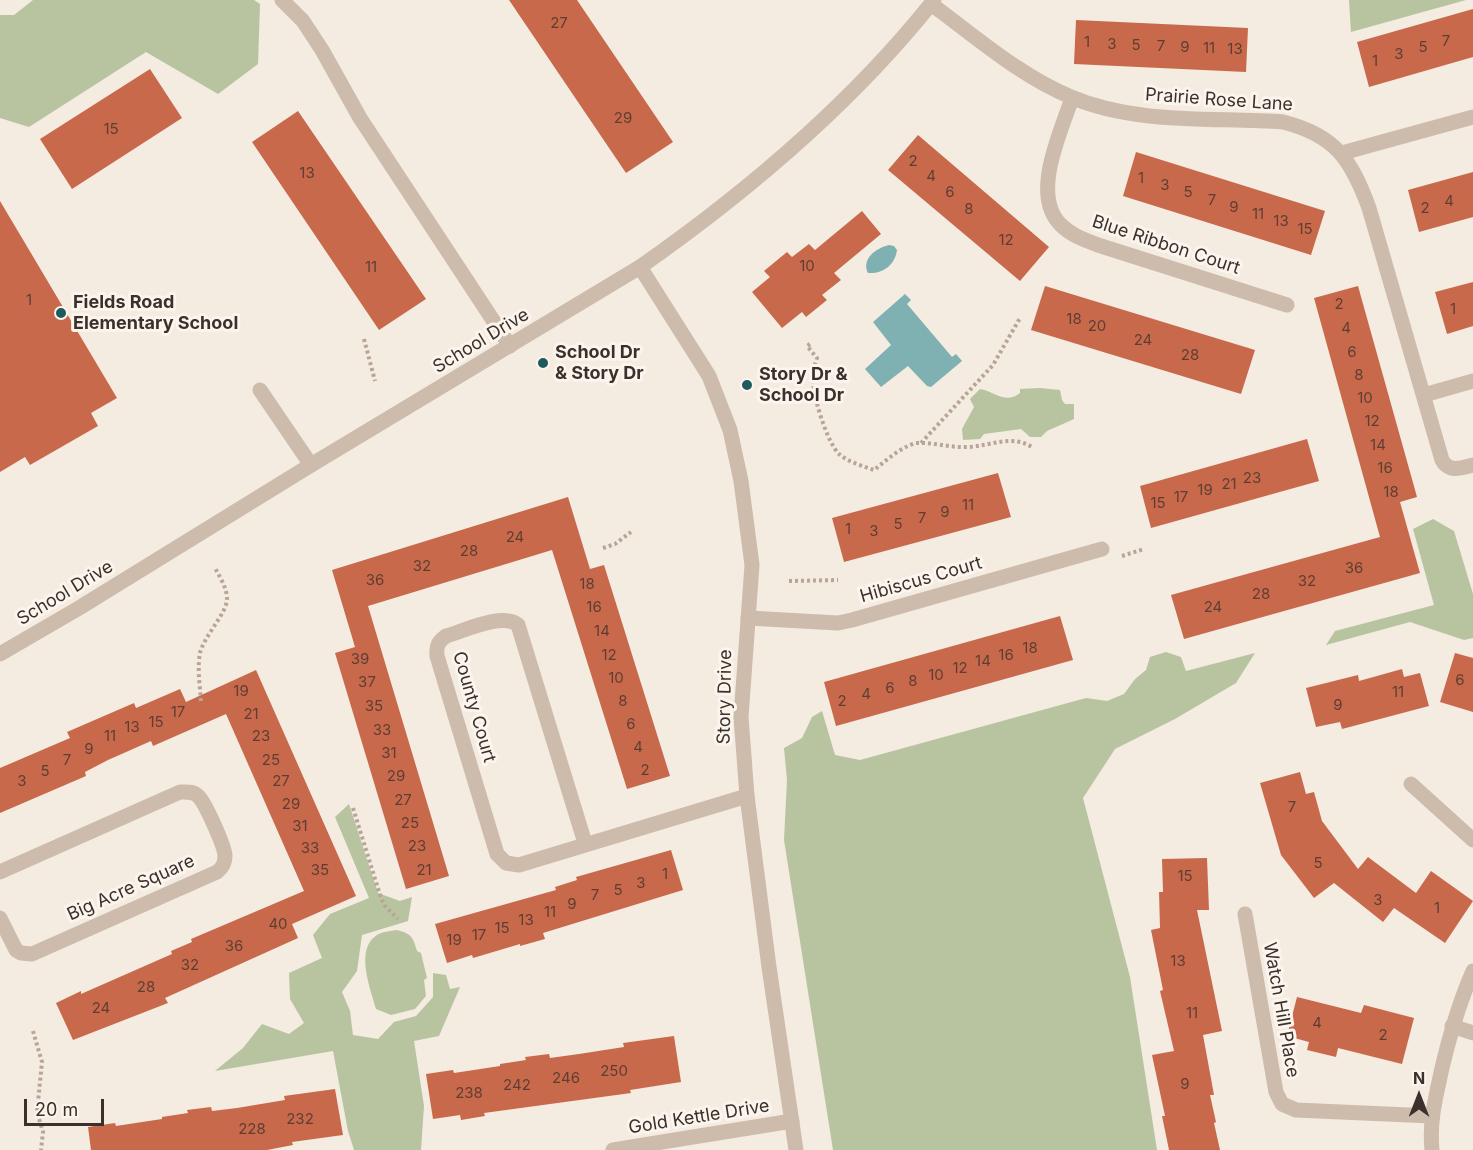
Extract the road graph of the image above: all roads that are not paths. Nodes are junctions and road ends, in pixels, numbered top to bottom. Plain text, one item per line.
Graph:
1 (282, 0) edge
2 (933, 2) edge
3 (1072, 98) junction
4 (1473, 117) edge
5 (1342, 153) junction
6 (640, 267) junction
7 (1287, 305) dead end
8 (510, 346) junction
9 (1473, 381) edge
10 (260, 390) dead end
11 (1424, 395) junction
12 (311, 465) junction
13 (1473, 465) edge
14 (1108, 553) road end
15 (748, 618) junction
16 (0, 654) edge
17 (1411, 784) dead end
18 (747, 796) junction
19 (1473, 840) edge
20 (585, 843) junction
21 (0, 872) edge
22 (1245, 914) dead end
23 (0, 918) edge
24 (1473, 971) edge
25 (1452, 1026) junction
26 (1473, 1033) edge
27 (1431, 1116) junction
28 (792, 1121) junction
29 (613, 1150) edge
30 (796, 1150) edge
31 (1432, 1150) edge

1 - 8 street
2 - 3 street, Prairie Rose Lane
2 - 6 street, School Drive
3 - 5 street, Prairie Rose Lane
3 - 7 street, Blue Ribbon Court
4 - 5 street
5 - 11 street, Prairie Rose Lane
6 - 8 street, School Drive
6 - 15 street, Story Drive
8 - 12 street, School Drive
9 - 11 street
10 - 12 street
11 - 13 street, Prairie Rose Lane
12 - 16 street, School Drive
14 - 15 street, Hibiscus Court
15 - 18 street, Story Drive
17 - 19 street
18 - 20 street, County Court
18 - 28 street, Story Drive
20 - 20 street, County Court
21 - 23 street, Big Acre Square
22 - 27 street, Watch Hill Place
24 - 25 street
25 - 26 street
25 - 27 street
27 - 31 street
28 - 29 street, Gold Kettle Drive
28 - 30 street, Story Drive

